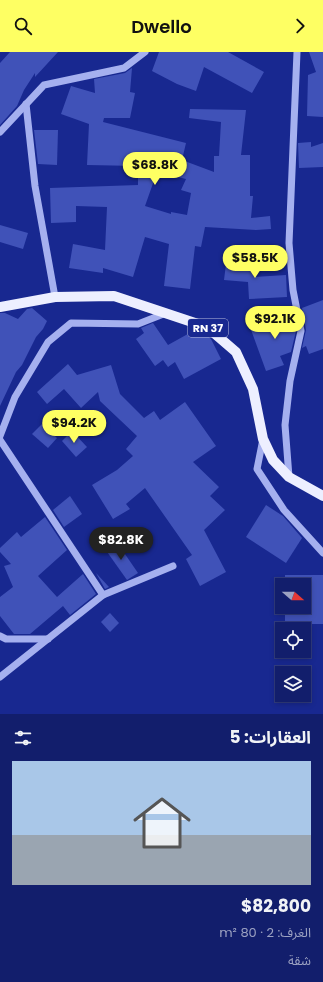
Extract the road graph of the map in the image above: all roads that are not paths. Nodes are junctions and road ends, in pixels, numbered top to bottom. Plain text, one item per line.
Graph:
1 (145, 52) edge
2 (297, 52) edge
3 (26, 104) junction
4 (0, 132) edge
5 (55, 297) junction
6 (0, 307) edge
7 (166, 313) junction
8 (0, 436) edge
9 (263, 439) junction
10 (0, 440) edge
11 (289, 477) junction
12 (323, 496) edge
13 (323, 553) edge
14 (173, 566) dead end
15 (102, 595) junction
16 (0, 636) edge
17 (48, 639) junction
18 (0, 678) edge

1 - 3 street
2 - 11 street
3 - 4 street
3 - 5 street
5 - 6 main road, RN 37
5 - 7 main road, RN 37
7 - 8 street
7 - 9 main road, RN 37
9 - 11 main road, RN 37
9 - 13 street
10 - 15 street
11 - 12 main road, RN 37
14 - 15 street
15 - 17 street
16 - 17 street
17 - 18 street

